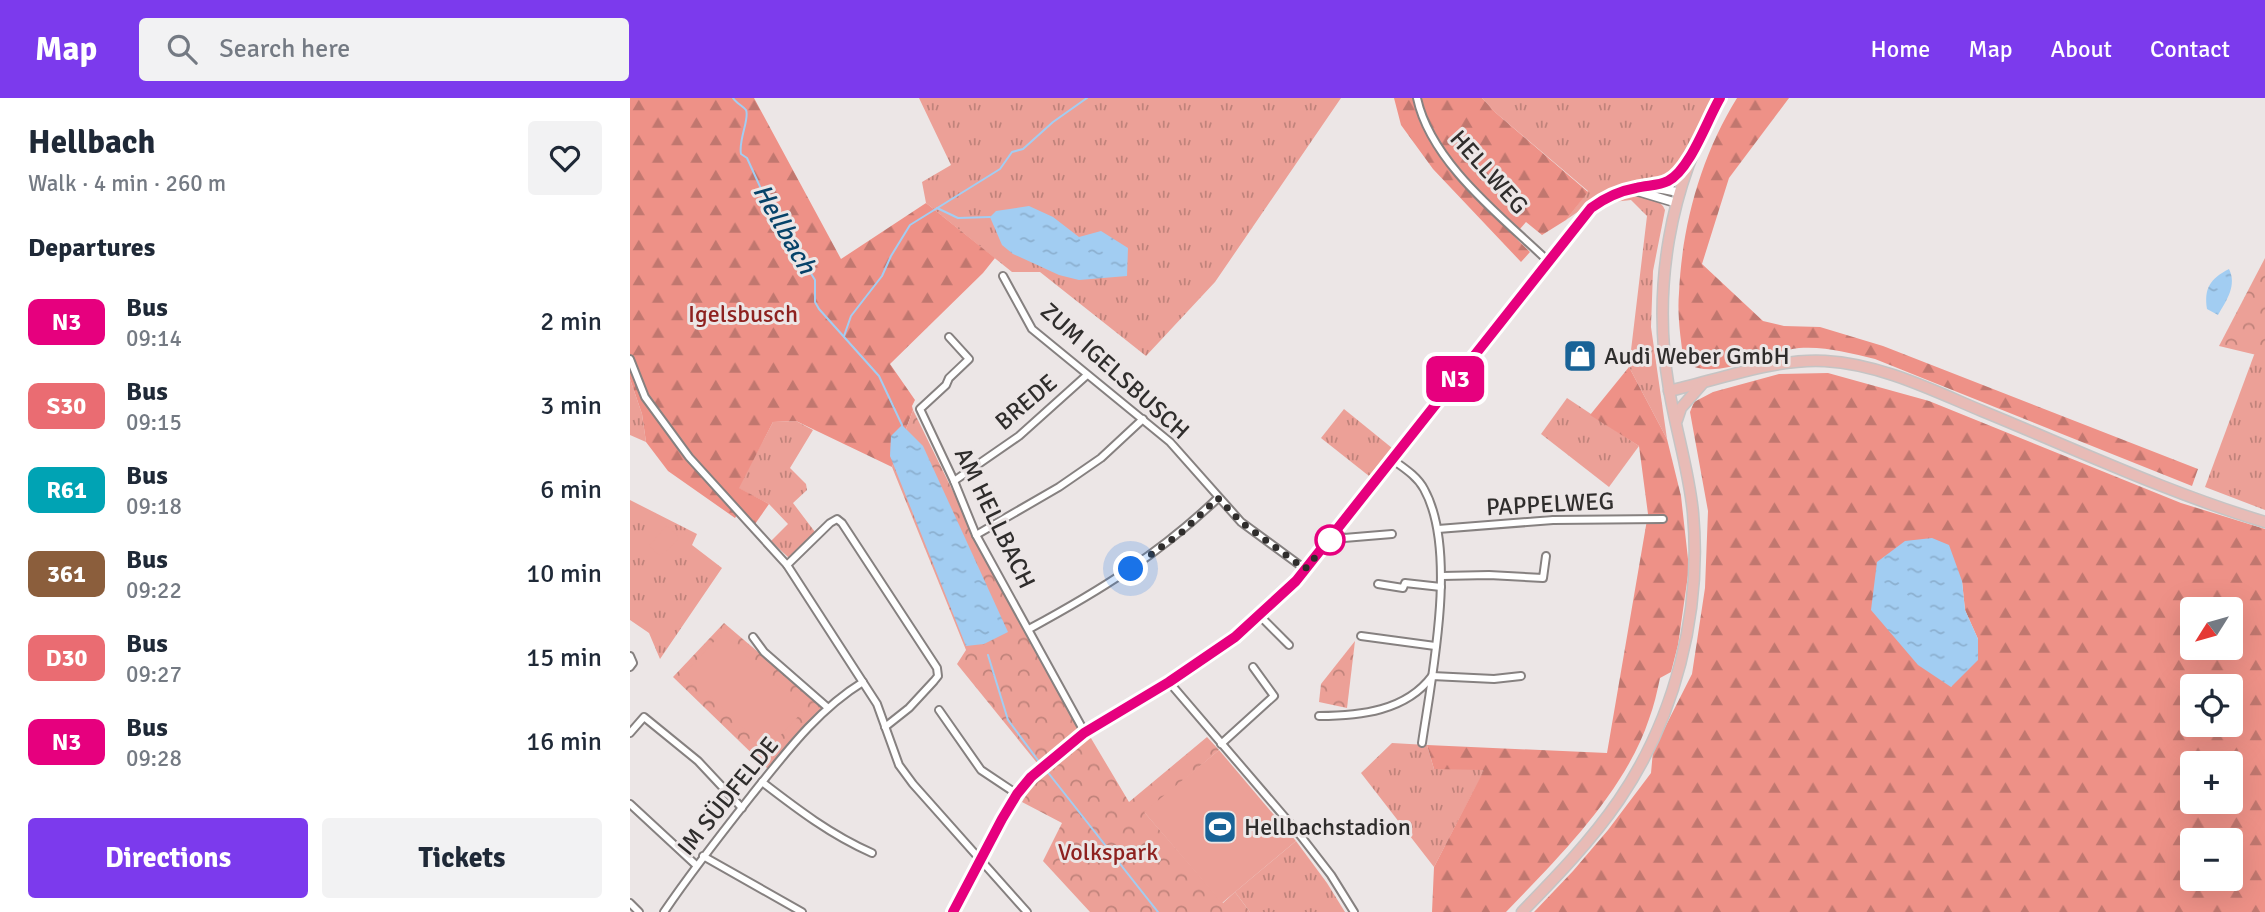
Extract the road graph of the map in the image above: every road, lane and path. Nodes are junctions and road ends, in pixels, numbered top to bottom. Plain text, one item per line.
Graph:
1 (1417, 98) edge
2 (1720, 98) edge
3 (1690, 160) junction
4 (1648, 186) junction
5 (1630, 189) junction
6 (1678, 198) junction
7 (1548, 261) junction
8 (1003, 276) dead end
9 (949, 337) dead end
10 (630, 359) edge
11 (1087, 375) junction
12 (1702, 384) junction
13 (1669, 391) junction
14 (1143, 419) junction
15 (1676, 427) junction
16 (1393, 460) junction
17 (954, 481) junction
18 (1218, 498) junction
19 (1663, 519) dead end
20 (2265, 522) edge
21 (1438, 529) junction
22 (1336, 532) junction
23 (1392, 534) dead end
24 (976, 535) junction
25 (1546, 556) dead end
26 (786, 565) junction
27 (1305, 569) junction
28 (1442, 576) junction
29 (1378, 584) dead end
30 (1441, 587) junction
31 (1260, 616) junction
32 (1029, 629) junction
33 (1362, 636) dead end
34 (752, 637) dead end
35 (1289, 645) dead end
36 (1435, 646) junction
37 (631, 657) edge
38 (630, 667) edge
39 (1253, 667) dead end
40 (1432, 676) junction
41 (1521, 676) dead end
42 (863, 682) junction
43 (1169, 682) junction
44 (827, 707) junction
45 (939, 710) dead end
46 (1319, 716) dead end
47 (886, 727) junction
48 (630, 733) edge
49 (1084, 733) junction
50 (1422, 743) dead end
51 (1221, 744) junction
52 (762, 782) junction
53 (1017, 794) junction
54 (630, 804) edge
55 (741, 808) junction
56 (872, 853) dead end
57 (703, 856) junction
58 (981, 859) junction
59 (696, 865) junction
60 (630, 904) edge
61 (639, 912) edge
62 (664, 912) edge
63 (802, 912) edge
64 (953, 912) edge
65 (1027, 912) edge
66 (1353, 912) edge
67 (1522, 912) edge

1 - 7 street, HELLWEG
2 - 3 main road
3 - 4 street
3 - 6 main road
4 - 5 street
4 - 6 street
5 - 6 street
5 - 7 street
6 - 13 main road
7 - 16 street
8 - 11 street, ZUM IGELSBUSCH
9 - 17 street, AM HELLBACH
10 - 26 street
11 - 14 street, ZUM IGELSBUSCH
11 - 17 street, BREDE
12 - 13 main road
12 - 15 main road
12 - 20 main road
13 - 15 main road
14 - 18 street, ZUM IGELSBUSCH
14 - 24 street
15 - 67 main road
16 - 21 street
16 - 22 street
17 - 24 street, AM HELLBACH
18 - 27 street, ZUM IGELSBUSCH
18 - 32 street
19 - 21 street, PAPPELWEG
21 - 28 street
22 - 23 street
22 - 27 street
24 - 32 street, AM HELLBACH
25 - 28 street
26 - 42 street
26 - 47 street
27 - 31 street
28 - 30 street
29 - 30 street
30 - 36 street
31 - 35 street
31 - 43 street
32 - 49 street, AM HELLBACH
33 - 36 street
34 - 44 street
36 - 40 street
37 - 38 street
39 - 51 street
40 - 41 street
40 - 46 street
40 - 50 street
42 - 44 street, IM SÜDFELDE
42 - 47 street
43 - 49 street
43 - 51 street
44 - 52 street, IM SÜDFELDE
45 - 53 street
47 - 58 street
48 - 55 street
49 - 53 street
51 - 66 street
52 - 55 street, IM SÜDFELDE
52 - 56 street
53 - 58 street
54 - 59 street
55 - 57 street, IM SÜDFELDE
57 - 59 street, IM SÜDFELDE
57 - 63 street
58 - 64 street
58 - 65 street
59 - 62 street, IM SÜDFELDE
60 - 61 street

